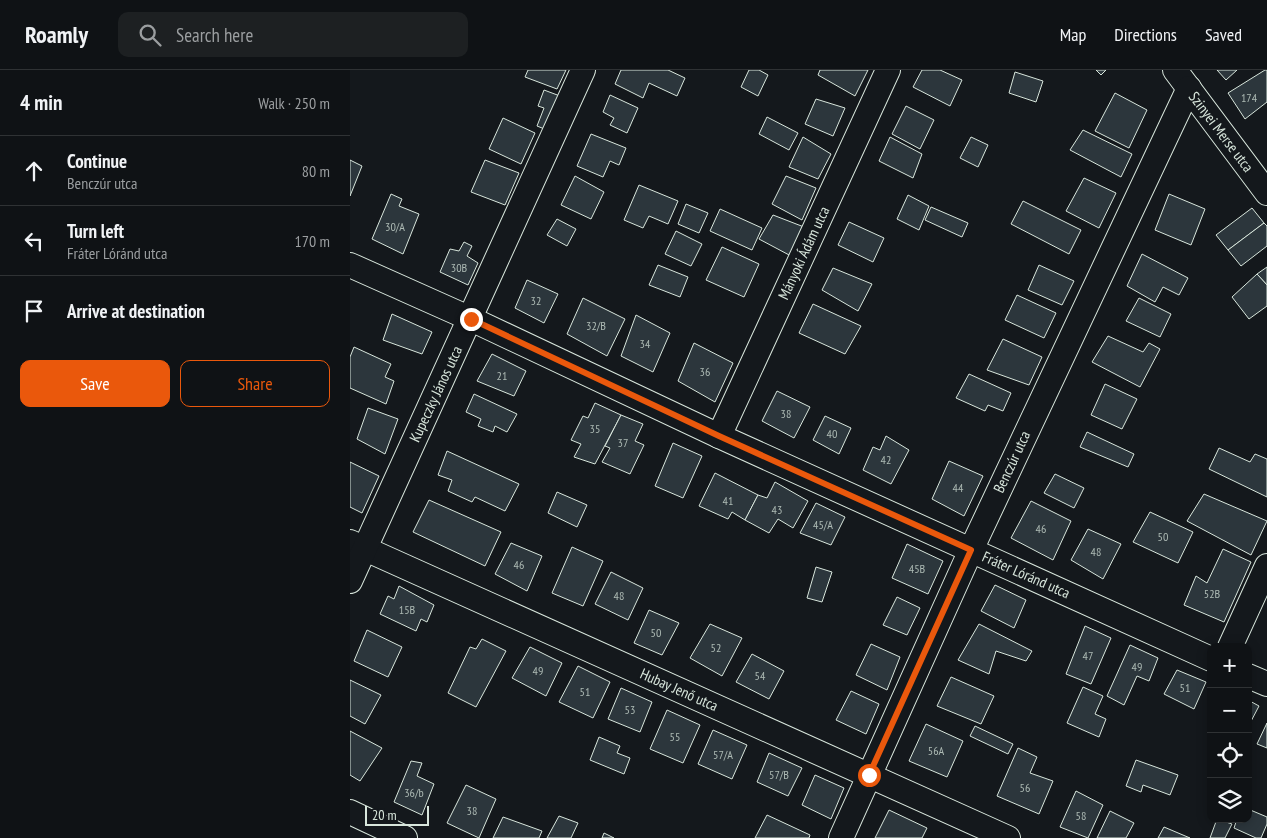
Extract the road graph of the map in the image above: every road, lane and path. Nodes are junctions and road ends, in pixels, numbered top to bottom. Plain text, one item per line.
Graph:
1 (583, 70) edge
2 (888, 70) edge
3 (1182, 79) edge
4 (1267, 193) edge
5 (350, 265) edge
6 (471, 319) junction
7 (719, 436) junction
8 (357, 545) edge
9 (971, 550) junction
10 (1267, 566) edge
11 (350, 581) edge
12 (1232, 643) edge
13 (1207, 657) edge
14 (1252, 678) edge
15 (1267, 684) edge
16 (869, 775) junction
17 (350, 812) edge
18 (405, 838) edge
19 (841, 838) edge
20 (1008, 838) edge

1 - 6 street, Kupeczky János utca
2 - 7 street, Mányoki Ádám utca
3 - 4 street, Szinyei Merse utca
3 - 9 street, Benczúr utca
5 - 6 street, Fráter Lóránd utca
6 - 7 street, Fráter Lóránd utca
6 - 8 street, Kupeczky János utca
7 - 9 street, Fráter Lóránd utca
8 - 11 street, Kupeczky János utca
8 - 16 street, Hubay Jenő utca
9 - 13 street, Fráter Lóránd utca
9 - 16 street, Benczúr utca
10 - 12 street
14 - 15 street
16 - 19 street, Benczúr utca
16 - 20 street, Hubay Jenő utca
17 - 18 street

